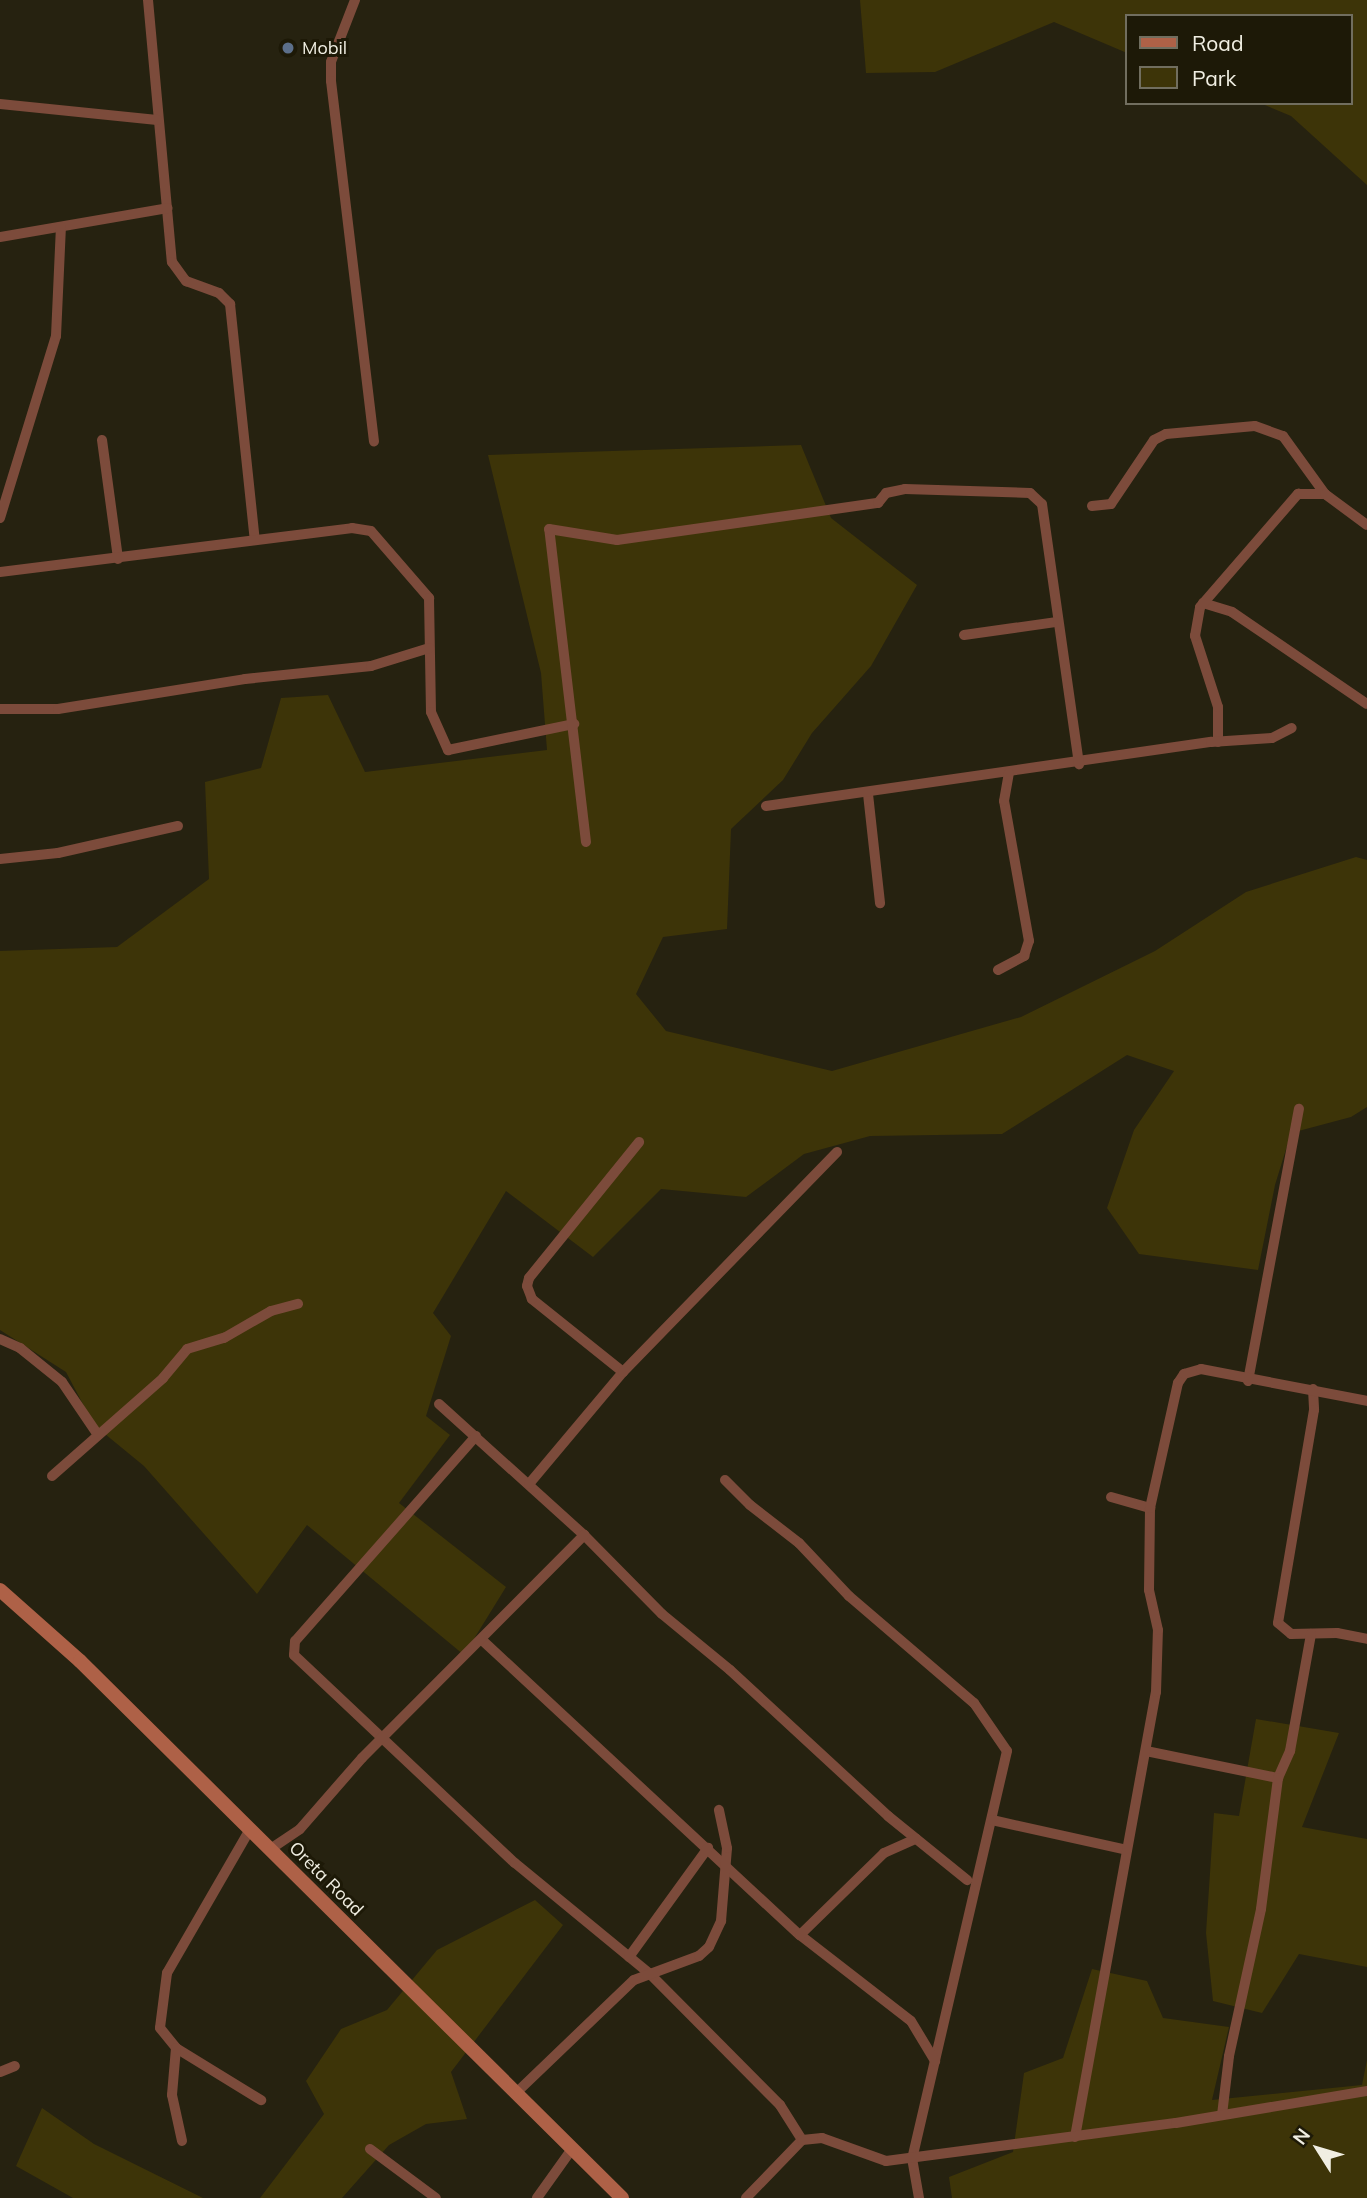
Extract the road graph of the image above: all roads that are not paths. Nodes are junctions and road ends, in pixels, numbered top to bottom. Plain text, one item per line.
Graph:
1 (148, 0) edge
2 (355, 0) edge
3 (0, 104) edge
4 (156, 120) junction
5 (168, 208) junction
6 (61, 227) junction
7 (0, 237) edge
8 (102, 440) dead end
9 (374, 441) dead end
10 (1325, 494) junction
11 (1092, 506) dead end
12 (0, 518) edge
13 (1367, 525) edge
14 (254, 540) junction
15 (118, 559) junction
16 (0, 572) edge
17 (1203, 603) junction
18 (1057, 622) junction
19 (964, 635) dead end
20 (429, 648) junction
21 (1367, 704) edge
22 (0, 709) edge
23 (574, 723) junction
24 (1292, 727) dead end
25 (1218, 741) junction
26 (1079, 764) junction
27 (1009, 773) junction
28 (868, 794) junction
29 (766, 806) dead end
30 (178, 825) dead end
31 (586, 842) dead end
32 (0, 859) edge
33 (880, 903) dead end
34 (998, 970) dead end
35 (1299, 1109) dead end
36 (639, 1142) dead end
37 (837, 1152) dead end
38 (298, 1304) dead end
39 (0, 1339) edge
40 (623, 1372) junction
41 (1248, 1381) junction
42 (1313, 1389) junction
43 (1367, 1401) edge
44 (439, 1404) dead end
45 (96, 1432) junction
46 (476, 1436) junction
47 (52, 1476) dead end
48 (725, 1479) dead end
49 (529, 1484) junction
50 (1111, 1497) dead end
51 (1150, 1508) junction
52 (584, 1535) junction
53 (0, 1590) edge
54 (1311, 1634) junction
55 (1367, 1639) edge
56 (482, 1640) junction
57 (386, 1739) junction
58 (1146, 1751) junction
59 (1278, 1778) junction
60 (719, 1810) dead end
61 (992, 1820) junction
62 (250, 1831) junction
63 (916, 1839) junction
64 (708, 1848) junction
65 (269, 1850) junction
66 (1127, 1850) junction
67 (725, 1863) junction
68 (967, 1880) dead end
69 (800, 1935) junction
70 (629, 1957) junction
71 (649, 1973) junction
72 (176, 2048) junction
73 (935, 2061) junction
74 (15, 2066) dead end
75 (0, 2072) edge
76 (1367, 2091) edge
77 (516, 2094) junction
78 (261, 2100) dead end
79 (1222, 2115) junction
80 (1075, 2137) junction
81 (802, 2140) junction
82 (182, 2141) dead end
83 (370, 2149) dead end
84 (572, 2150) junction
85 (912, 2158) junction
86 (436, 2198) edge
87 (537, 2198) edge
88 (622, 2198) edge
89 (746, 2198) edge
90 (919, 2198) edge

1 - 4 street
2 - 9 street
3 - 4 street
4 - 5 street
5 - 6 street
5 - 14 street
6 - 7 street
6 - 12 street
8 - 15 street
10 - 11 street
10 - 13 street
10 - 17 street
14 - 15 street
14 - 20 street
15 - 16 street
17 - 21 street
17 - 25 street
18 - 19 street
18 - 23 street
18 - 26 street
20 - 22 street
20 - 23 street
23 - 31 street
24 - 25 street
25 - 26 street
26 - 27 street
27 - 28 street
27 - 34 street
28 - 29 street
28 - 33 street
30 - 32 street
35 - 41 street
36 - 40 street
37 - 40 street
38 - 45 street
39 - 45 street
40 - 49 street
41 - 42 street
41 - 51 street
42 - 43 street
42 - 54 street
44 - 46 street
45 - 47 street
46 - 49 street
46 - 57 street
48 - 61 street
49 - 52 street
50 - 51 street
51 - 58 street
52 - 56 street
52 - 63 street
53 - 62 street, Oreta Road
54 - 55 street
54 - 59 street
56 - 57 street
56 - 64 street
57 - 65 street
57 - 70 street
58 - 59 street
58 - 66 street
59 - 79 street
60 - 67 street
61 - 66 street
61 - 73 street
62 - 65 street, Oreta Road
62 - 72 street
63 - 68 street
63 - 69 street
64 - 67 street
64 - 70 street
65 - 77 street, Oreta Road
66 - 80 street
67 - 69 street
67 - 71 street
69 - 73 street
70 - 71 street
71 - 77 street
71 - 81 street
72 - 78 street
72 - 82 street
73 - 85 street
74 - 75 street
76 - 79 street
77 - 84 street, Oreta Road
79 - 80 street
80 - 85 street
81 - 85 street
81 - 89 street
83 - 86 street
84 - 87 street
84 - 88 street, Oreta Road
85 - 90 street

